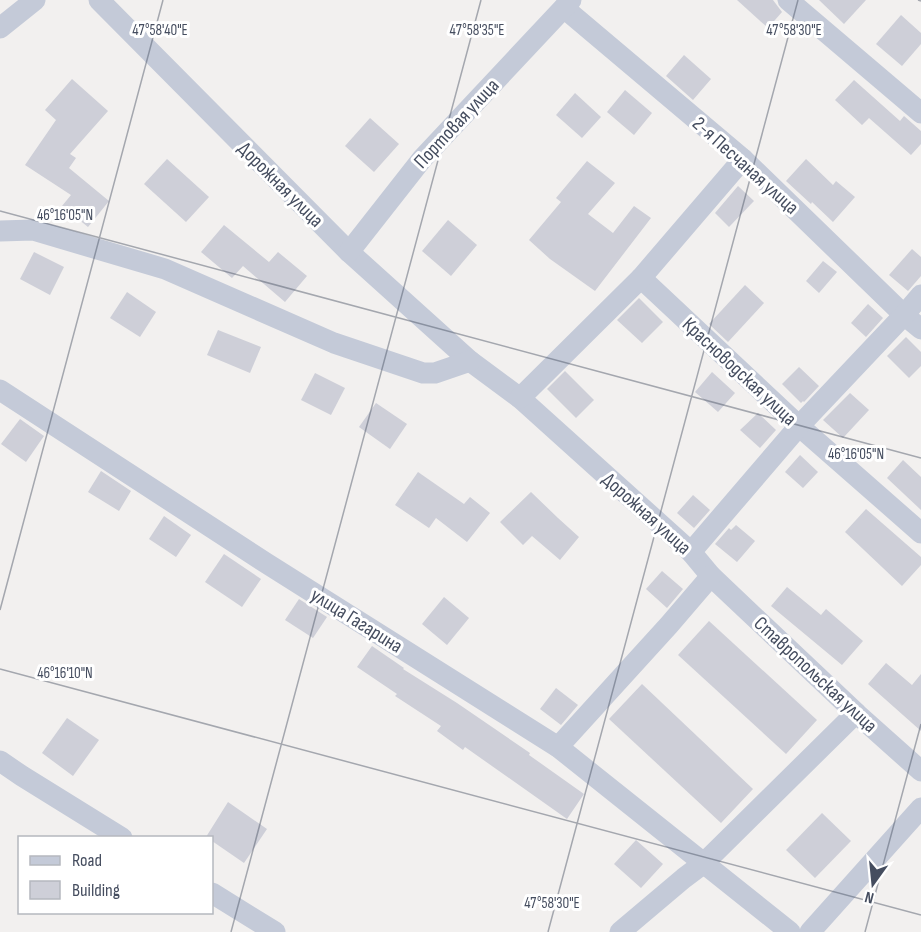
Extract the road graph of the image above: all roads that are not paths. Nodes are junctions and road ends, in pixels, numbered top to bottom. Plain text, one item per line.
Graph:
1 (35, 0) edge
2 (99, 0) edge
3 (788, 0) edge
4 (567, 4) edge
5 (0, 28) edge
6 (921, 113) edge
7 (743, 159) junction
8 (0, 231) edge
9 (349, 252) junction
10 (641, 278) junction
11 (921, 295) edge
12 (904, 315) junction
13 (921, 329) edge
14 (470, 361) junction
15 (0, 390) edge
16 (520, 398) junction
17 (799, 426) junction
18 (921, 533) edge
19 (691, 552) junction
20 (711, 576) junction
21 (856, 713) junction
22 (558, 747) junction
23 (0, 761) edge
24 (921, 771) edge
25 (921, 808) edge
26 (120, 836) edge
27 (704, 863) junction
28 (213, 894) edge
29 (275, 932) edge
30 (620, 932) edge
31 (789, 932) edge
32 (810, 932) edge

1 - 5 street
2 - 9 street, Дорожная улица
3 - 6 street
4 - 7 street, 2-я Песчаная улица
4 - 9 street, Портовая улица
7 - 10 street
7 - 12 street, 2-я Песчаная улица
8 - 14 street
9 - 14 street, Дорожная улица
10 - 16 street
10 - 17 street, Красноводская улица
11 - 12 street
12 - 13 street, 2-я Песчаная улица
12 - 17 street
14 - 16 street, Дорожная улица
15 - 22 street, улица Гагарина
16 - 19 street, Дорожная улица
17 - 18 street, Красноводская улица
17 - 19 street
19 - 20 street, Дорожная улица
20 - 21 street, Ставропольская улица
20 - 22 street
21 - 24 street, Ставропольская улица
21 - 27 street
22 - 27 street, улица Гагарина
23 - 26 street
25 - 32 street
27 - 30 street
27 - 31 street, улица Гагарина
28 - 29 street

